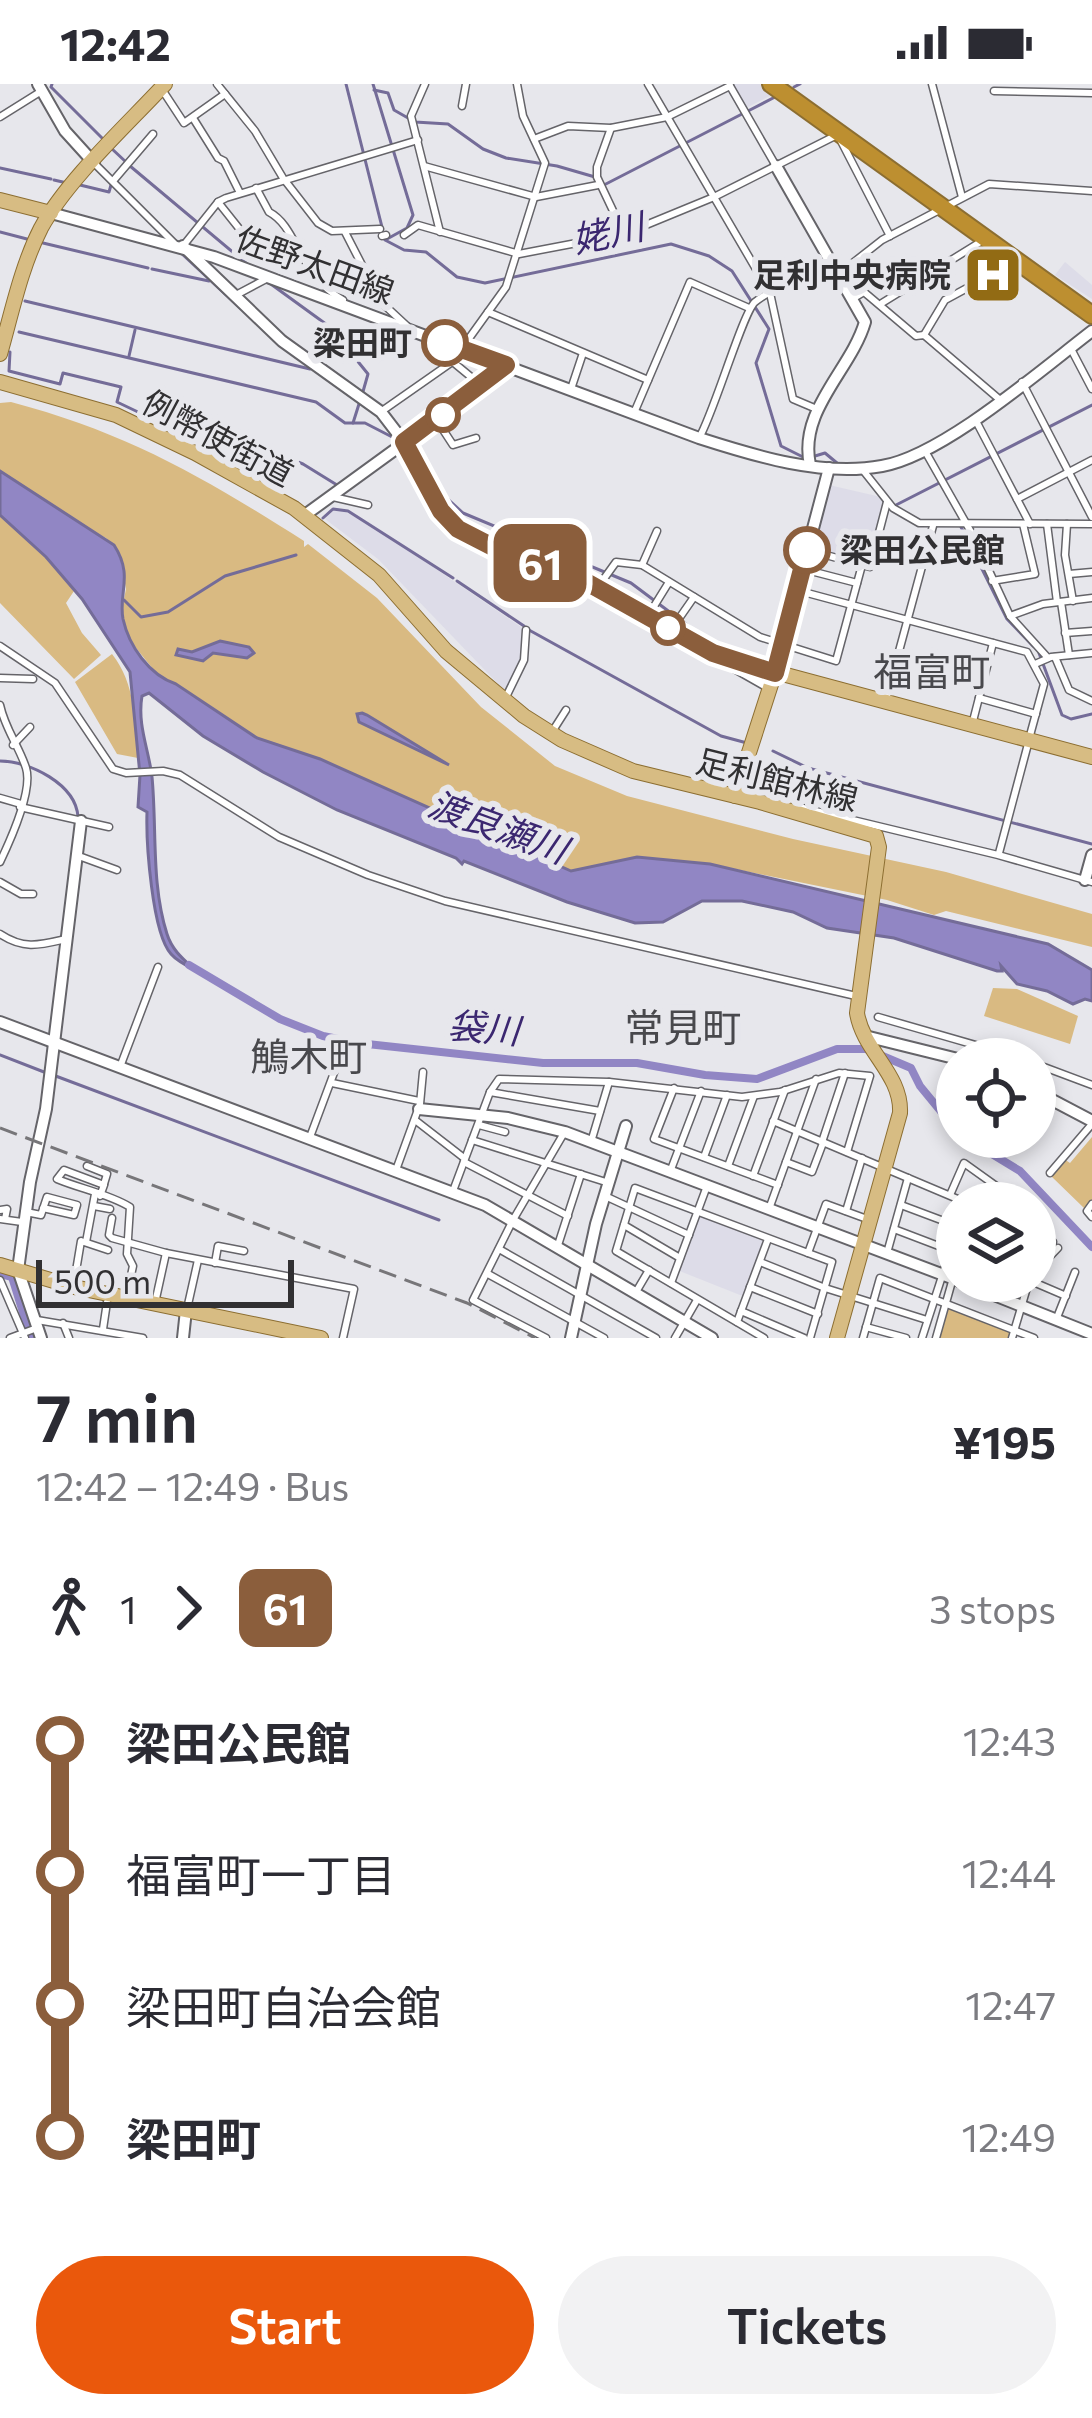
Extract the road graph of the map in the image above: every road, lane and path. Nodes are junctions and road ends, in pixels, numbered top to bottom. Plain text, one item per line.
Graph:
1 (55, 84) edge
2 (217, 84) edge
3 (425, 84) edge
4 (466, 84) edge
5 (517, 84) edge
6 (648, 84) edge
7 (771, 84) edge
8 (780, 84) edge
9 (932, 84) edge
10 (161, 85) edge
11 (730, 85) edge
12 (40, 90) edge
13 (994, 91) dead end
14 (1092, 93) edge
15 (225, 94) junction
16 (463, 106) dead end
17 (0, 117) edge
18 (667, 117) junction
19 (193, 118) junction
20 (611, 128) junction
21 (153, 134) dead end
22 (841, 137) junction
23 (418, 140) junction
24 (535, 140) junction
25 (94, 163) junction
26 (424, 166) junction
27 (776, 166) junction
28 (283, 178) junction
29 (113, 181) junction
30 (598, 185) junction
31 (256, 188) junction
32 (1092, 191) edge
33 (241, 193) junction
34 (536, 197) junction
35 (714, 197) junction
36 (0, 200) edge
37 (218, 202) junction
38 (951, 203) junction
39 (51, 213) junction
40 (345, 232) junction
41 (440, 232) junction
42 (383, 234) dead end
43 (624, 234) junction
44 (404, 236) dead end
45 (890, 236) junction
46 (988, 240) junction
47 (178, 245) junction
48 (519, 254) junction
49 (301, 260) junction
50 (284, 269) junction
51 (837, 270) junction
52 (270, 277) junction
53 (770, 293) junction
54 (232, 297) junction
55 (854, 298) junction
56 (881, 304) junction
57 (348, 306) junction
58 (749, 308) junction
59 (488, 311) junction
60 (1092, 311) edge
61 (410, 329) junction
62 (1092, 331) edge
63 (423, 334) junction
64 (924, 335) junction
65 (1070, 347) junction
66 (462, 349) junction
67 (583, 352) junction
68 (0, 354) edge
69 (452, 362) junction
70 (506, 365) junction
71 (648, 380) junction
72 (0, 382) edge
73 (1022, 382) junction
74 (482, 386) junction
75 (571, 389) junction
76 (1092, 389) edge
77 (999, 399) junction
78 (819, 410) junction
79 (381, 412) junction
80 (634, 413) junction
81 (974, 418) junction
82 (436, 419) junction
83 (699, 437) junction
84 (476, 438) dead end
85 (404, 442) junction
86 (925, 451) junction
87 (809, 460) junction
88 (1092, 460) edge
89 (829, 468) junction
90 (864, 469) junction
91 (1069, 472) junction
92 (331, 494) junction
93 (1017, 499) junction
94 (887, 502) junction
95 (368, 505) dead end
96 (304, 515) junction
97 (1092, 521) edge
98 (959, 524) junction
99 (1026, 524) junction
100 (1047, 524) junction
101 (1067, 524) junction
102 (933, 526) junction
103 (657, 531) dead end
104 (807, 550) junction
105 (642, 565) junction
106 (862, 565) junction
107 (802, 569) junction
108 (1092, 572) edge
109 (1070, 574) junction
110 (669, 581) junction
111 (992, 581) junction
112 (857, 583) junction
113 (598, 587) junction
114 (796, 590) junction
115 (694, 597) junction
116 (1092, 598) edge
117 (1073, 601) junction
118 (1059, 602) junction
119 (852, 605) junction
120 (648, 616) junction
121 (1010, 616) junction
122 (907, 620) junction
123 (526, 630) dead end
124 (670, 630) junction
125 (1092, 631) edge
126 (1065, 632) junction
127 (993, 643) junction
128 (782, 645) junction
129 (0, 646) edge
130 (713, 653) junction
131 (1092, 653) edge
132 (1069, 655) junction
133 (1046, 660) junction
134 (775, 673) junction
135 (0, 678) edge
136 (33, 679) dead end
137 (770, 689) junction
138 (979, 698) junction
139 (504, 700) junction
140 (1092, 701) edge
141 (885, 703) junction
142 (0, 705) edge
143 (566, 710) dead end
144 (1036, 714) junction
145 (971, 725) junction
146 (30, 727) dead end
147 (551, 734) junction
148 (1029, 741) junction
149 (14, 745) junction
150 (1092, 757) edge
151 (736, 793) junction
152 (0, 798) edge
153 (20, 806) junction
154 (81, 821) junction
155 (109, 827) dead end
156 (998, 854) junction
157 (76, 855) junction
158 (1092, 855) edge
159 (0, 862) edge
160 (117, 870) dead end
161 (1089, 881) edge
162 (0, 882) edge
163 (33, 894) dead end
164 (0, 934) edge
165 (66, 939) junction
166 (158, 967) dead end
167 (859, 995) junction
168 (878, 1017) dead end
169 (0, 1022) edge
170 (943, 1034) junction
171 (865, 1036) junction
172 (942, 1038) edge
173 (956, 1038) edge
174 (53, 1042) junction
175 (936, 1053) edge
176 (338, 1062) dead end
177 (120, 1067) junction
178 (423, 1072) dead end
179 (845, 1072) junction
180 (1056, 1072) edge
181 (816, 1079) junction
182 (609, 1082) junction
183 (332, 1083) junction
184 (1092, 1085) edge
185 (674, 1088) junction
186 (785, 1090) junction
187 (701, 1091) junction
188 (490, 1092) junction
189 (727, 1095) junction
190 (754, 1096) junction
191 (1056, 1100) edge
192 (418, 1110) junction
193 (600, 1111) junction
194 (480, 1120) junction
195 (773, 1121) junction
196 (1092, 1123) edge
197 (626, 1126) dead end
198 (797, 1131) junction
199 (505, 1132) dead end
200 (565, 1132) junction
201 (310, 1138) junction
202 (472, 1140) junction
203 (591, 1142) junction
204 (822, 1142) junction
205 (679, 1148) junction
206 (618, 1152) junction
207 (847, 1153) junction
208 (704, 1157) junction
209 (862, 1158) junction
210 (464, 1160) junction
211 (786, 1162) junction
212 (546, 1163) junction
213 (87, 1166) dead end
214 (728, 1167) junction
215 (885, 1169) junction
216 (397, 1170) junction
217 (670, 1172) junction
218 (1050, 1173) dead end
219 (580, 1174) junction
220 (753, 1176) junction
221 (908, 1178) junction
222 (956, 1182) edge
223 (991, 1182) edge
224 (104, 1185) junction
225 (778, 1185) junction
226 (707, 1186) junction
227 (607, 1189) junction
228 (936, 1190) edge
229 (453, 1192) junction
230 (98, 1195) junction
231 (528, 1195) junction
232 (1092, 1204) edge
233 (901, 1205) junction
234 (94, 1206) junction
235 (629, 1207) junction
236 (43, 1208) junction
237 (769, 1209) junction
238 (846, 1211) junction
239 (698, 1212) junction
240 (2, 1216) edge
241 (568, 1216) junction
242 (1092, 1217) edge
243 (26, 1218) junction
244 (936, 1219) edge
245 (513, 1220) junction
246 (871, 1221) junction
247 (624, 1225) junction
248 (818, 1227) junction
249 (894, 1229) junction
250 (689, 1235) junction
251 (768, 1238) junction
252 (86, 1242) junction
253 (128, 1242) junction
254 (863, 1244) junction
255 (936, 1245) edge
256 (558, 1246) junction
257 (499, 1249) junction
258 (108, 1250) dead end
259 (166, 1253) junction
260 (808, 1253) junction
261 (886, 1253) junction
262 (680, 1258) junction
263 (198, 1260) junction
264 (760, 1262) junction
265 (1036, 1262) edge
266 (215, 1263) junction
267 (587, 1264) junction
268 (0, 1265) edge
269 (236, 1266) junction
270 (18, 1270) junction
271 (649, 1270) junction
272 (936, 1272) edge
273 (1076, 1272) dead end
274 (488, 1274) junction
275 (0, 1280) edge
276 (670, 1283) junction
277 (74, 1287) junction
278 (750, 1287) junction
279 (825, 1288) junction
280 (635, 1292) junction
281 (1056, 1292) edge
282 (580, 1295) junction
283 (849, 1295) junction
284 (936, 1295) edge
285 (1066, 1296) junction
286 (126, 1297) junction
287 (933, 1298) junction
288 (698, 1299) junction
289 (107, 1301) dead end
290 (1014, 1302) edge
291 (1023, 1302) edge
292 (155, 1303) junction
293 (873, 1303) junction
294 (946, 1303) junction
295 (1022, 1305) junction
296 (186, 1310) junction
297 (741, 1311) junction
298 (105, 1312) junction
299 (818, 1314) junction
300 (121, 1315) dead end
301 (927, 1320) junction
302 (1056, 1320) junction
303 (574, 1322) junction
304 (684, 1322) junction
305 (737, 1322) junction
306 (63, 1323) junction
307 (866, 1327) junction
308 (103, 1329) junction
309 (31, 1331) edge
310 (1013, 1334) edge
311 (1092, 1334) edge
312 (10, 1338) edge
313 (69, 1338) edge
314 (139, 1338) edge
315 (183, 1338) edge
316 (321, 1338) edge
317 (343, 1338) edge
318 (546, 1338) edge
319 (571, 1338) edge
320 (604, 1338) edge
321 (656, 1338) edge
322 (674, 1338) edge
323 (712, 1338) edge
324 (764, 1338) edge
325 (807, 1338) edge
326 (837, 1338) edge
327 (863, 1338) edge
328 (906, 1338) edge
329 (922, 1338) edge
330 (936, 1338) edge
331 (1034, 1338) edge

1 - 12 street
2 - 15 street
3 - 23 street
4 - 16 street
5 - 24 street
6 - 18 street
7 - 22 highway
8 - 38 highway
9 - 38 street
10 - 19 street
10 - 25 main road
11 - 18 street
11 - 27 street
12 - 17 street
12 - 25 street
13 - 14 street
15 - 19 street
15 - 28 street
18 - 20 street
18 - 35 street
19 - 33 street
20 - 24 street
20 - 30 street
21 - 29 street
22 - 27 street
22 - 38 highway
22 - 45 street
23 - 26 street
23 - 28 street
24 - 34 street
25 - 29 street
25 - 39 main road
26 - 34 street
26 - 41 street
27 - 35 street
27 - 51 street
28 - 31 street
28 - 40 street
29 - 47 street
30 - 34 street
30 - 43 street
31 - 33 street
31 - 49 street
32 - 38 street
33 - 37 street
34 - 48 street
35 - 43 street
35 - 53 street
36 - 39 main road
37 - 47 street
37 - 50 street
38 - 45 street
38 - 46 highway
38 - 60 highway
39 - 47 street, 佐野太田線
39 - 68 main road
40 - 42 street
40 - 61 street
41 - 44 street
41 - 48 street
43 - 48 street
45 - 51 street
46 - 56 street
46 - 60 highway
46 - 64 street
47 - 52 street, 佐野太田線
47 - 54 street
48 - 59 street
49 - 50 street
49 - 57 street
50 - 52 street
51 - 53 street
51 - 55 street
52 - 54 street
52 - 57 street, 佐野太田線
53 - 58 street
53 - 78 street
54 - 79 street
55 - 56 street
55 - 78 street
56 - 64 street
57 - 61 street, 佐野太田線
58 - 71 street
58 - 83 street
59 - 66 street
59 - 67 street
61 - 63 street, 佐野太田線
62 - 65 street
63 - 66 street, 佐野太田線
63 - 69 street
64 - 77 street
65 - 73 street
65 - 76 street
66 - 69 street
66 - 70 street, 佐野太田線
67 - 71 street
67 - 75 street
69 - 74 street
69 - 79 street
70 - 74 street, 例幣使街道
70 - 75 street, 佐野太田線
71 - 80 street
72 - 96 main road, 例幣使街道
73 - 77 street
73 - 91 street
74 - 82 street, 例幣使街道
75 - 80 street, 佐野太田線
77 - 81 street
78 - 87 street
79 - 85 street
80 - 83 street, 佐野太田線
81 - 86 street
81 - 93 street
82 - 84 street
82 - 85 street, 例幣使街道
83 - 87 street, 佐野太田線
85 - 92 street, 例幣使街道
85 - 113 street
86 - 90 street
86 - 98 street
87 - 89 street, 佐野太田線
88 - 91 street
89 - 90 street
89 - 104 street
90 - 94 street
91 - 93 street
91 - 97 street
92 - 95 street
92 - 96 street, 例幣使街道
93 - 99 street
94 - 102 street
94 - 106 street
96 - 139 main road, 足利館林線
97 - 101 street
98 - 99 street
98 - 102 street
98 - 111 street
99 - 100 street
99 - 111 street
100 - 101 street
100 - 118 street
101 - 109 street
102 - 122 street
103 - 105 street
104 - 106 street
104 - 107 street
105 - 110 street
105 - 113 street
106 - 112 street
107 - 112 street
107 - 114 street
108 - 109 street
109 - 117 street
110 - 115 street
110 - 120 street
111 - 121 street
112 - 119 street
113 - 120 street
114 - 119 street
114 - 128 street
115 - 124 street
115 - 128 street
116 - 117 street
117 - 118 street
118 - 121 street
118 - 126 street
119 - 122 street
119 - 128 street
120 - 124 street
121 - 133 street
122 - 127 street
122 - 141 street
123 - 139 street
124 - 130 street
125 - 126 street
126 - 132 street
127 - 133 street
127 - 138 street
128 - 134 street
129 - 167 street
130 - 134 street
130 - 137 street
131 - 132 street
132 - 133 street
133 - 140 street
133 - 144 street
134 - 137 main road
134 - 141 main road
135 - 136 street
137 - 151 main road
138 - 144 street
138 - 145 street
139 - 147 main road, 足利館林線
141 - 145 main road
142 - 149 street
143 - 147 street
144 - 148 street
145 - 148 main road
146 - 149 street
147 - 151 main road, 足利館林線
148 - 150 main road
148 - 156 street
149 - 153 street
151 - 156 street
151 - 167 main road, 足利館林線
152 - 153 street
153 - 154 street
153 - 159 street
154 - 155 street
154 - 157 street
156 - 161 street
157 - 160 street
157 - 165 street
158 - 161 street
162 - 163 street
164 - 165 street
165 - 174 street
166 - 177 street
167 - 171 main road, 足利館林線
168 - 170 street
169 - 174 street
170 - 172 street
170 - 173 street
171 - 175 street
171 - 215 main road, 足利館林線
174 - 177 street
174 - 243 street
176 - 183 street
177 - 201 street
178 - 192 street
179 - 181 street
179 - 204 street
179 - 207 street
180 - 184 street
181 - 186 street
181 - 198 street
182 - 185 street
182 - 188 street
182 - 193 street
183 - 192 street
183 - 201 street
185 - 187 street
185 - 205 street
186 - 190 street
186 - 195 street
187 - 189 street
187 - 205 street
188 - 193 street
188 - 194 street
189 - 190 street
189 - 208 street
190 - 214 street
191 - 196 street
192 - 194 street
192 - 210 street
192 - 216 street
193 - 203 street
194 - 199 street
194 - 200 street
194 - 202 street
195 - 198 street
195 - 220 street
196 - 218 street
197 - 206 street
198 - 204 street
198 - 211 street
200 - 203 street
200 - 212 street
201 - 216 street
202 - 210 street
202 - 212 street
203 - 206 street
204 - 207 street
204 - 211 street
205 - 208 street
205 - 217 street
206 - 217 street
206 - 227 street
207 - 209 street
208 - 214 street
209 - 215 street
209 - 238 street
210 - 229 street
210 - 231 street
211 - 225 street
212 - 219 street
212 - 231 street
213 - 224 street
214 - 220 street
215 - 221 street
215 - 246 main road, 足利館林線
216 - 229 street
217 - 226 street
219 - 227 street
219 - 241 street
220 - 225 street
221 - 228 street
221 - 233 street
222 - 223 street
224 - 230 street
224 - 230 street
225 - 237 street
226 - 237 street
226 - 239 street
227 - 235 street
227 - 267 street
229 - 245 street
230 - 234 street
230 - 253 street
231 - 241 street
231 - 245 street
232 - 242 street
233 - 244 street
233 - 249 street
234 - 252 street
234 - 253 street
235 - 239 street
235 - 247 street
235 - 250 street
236 - 236 street
236 - 243 street
237 - 248 street
238 - 246 street
238 - 248 street
239 - 250 street
239 - 251 street
240 - 243 street
241 - 256 street
243 - 270 street
245 - 256 street
245 - 257 street
246 - 254 main road, 足利館林線
247 - 262 street
247 - 271 street
248 - 254 street
248 - 260 street
249 - 255 street
249 - 261 street
250 - 262 street
251 - 260 street
251 - 264 street
252 - 258 street
252 - 277 street
253 - 259 street
253 - 286 street
254 - 261 street
254 - 283 main road, 足利館林線
256 - 267 street
257 - 274 street
257 - 282 street
259 - 263 street
259 - 292 street
260 - 279 street
261 - 272 street
262 - 276 street
263 - 266 street
263 - 296 street
264 - 278 street
264 - 279 street
265 - 265 street
266 - 269 street
266 - 269 street
267 - 280 street
267 - 282 street
268 - 270 main road
269 - 317 street
270 - 277 main road
270 - 309 street
271 - 276 street
271 - 280 street
273 - 285 street
274 - 303 street
274 - 318 street
275 - 309 street
276 - 288 street
277 - 286 main road
278 - 297 street
278 - 299 street
279 - 283 street
279 - 299 street
280 - 304 street
281 - 285 street
282 - 303 street
282 - 321 street
283 - 293 street
283 - 326 main road, 足利館林線
284 - 287 street
285 - 302 street
286 - 292 main road
287 - 293 street
287 - 294 street
287 - 301 street
288 - 304 street
288 - 305 street
289 - 298 street
290 - 295 street
291 - 295 street
292 - 296 main road
293 - 301 street
293 - 307 street
294 - 310 street
294 - 330 street
295 - 302 street
295 - 310 street
296 - 315 street
296 - 316 main road
297 - 305 street
297 - 325 street
298 - 300 street
298 - 308 street
299 - 325 street
301 - 329 street
302 - 311 street
303 - 319 street
303 - 320 street
304 - 322 street
304 - 323 street
305 - 324 street
306 - 308 street
306 - 309 street
306 - 313 street
307 - 327 street
307 - 328 street
308 - 314 street
309 - 312 street
310 - 331 street

